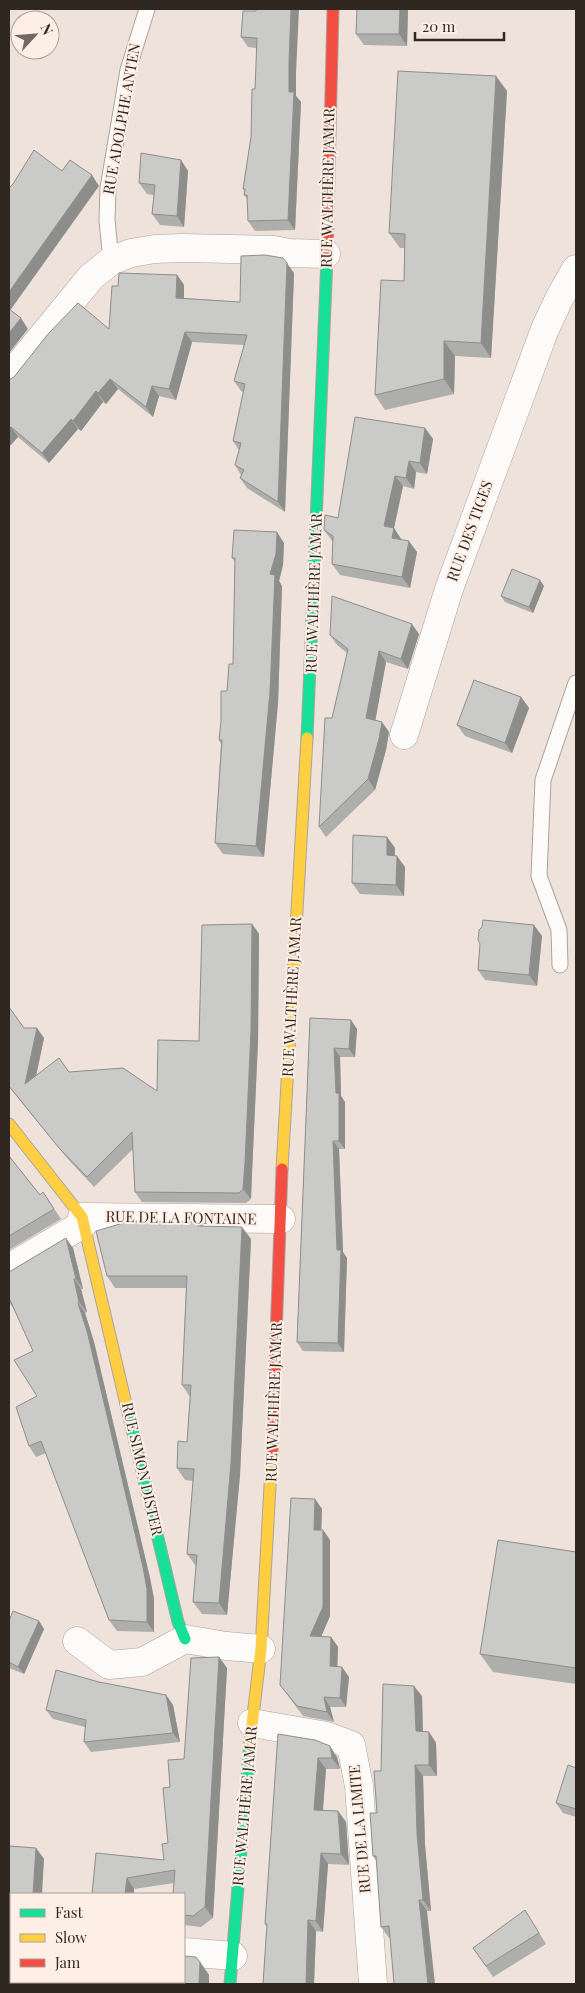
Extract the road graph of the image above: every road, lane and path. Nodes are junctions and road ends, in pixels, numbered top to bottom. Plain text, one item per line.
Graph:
1 (148, 9) edge
2 (333, 9) edge
3 (326, 254) junction
4 (111, 261) junction
5 (576, 269) edge
6 (9, 377) edge
7 (576, 683) edge
8 (404, 735) dead end
9 (560, 965) dead end
10 (9, 1124) edge
11 (281, 1219) junction
12 (82, 1221) junction
13 (9, 1268) edge
14 (77, 1640) dead end
15 (185, 1640) junction
16 (261, 1649) junction
17 (252, 1723) junction
18 (185, 1952) edge
19 (233, 1956) junction
20 (230, 1984) edge
21 (373, 1984) edge

1 - 4 lane, RUE ADOLPHE ANTEN
2 - 3 main road, RUE WALTHÈRE JAMAR
3 - 4 street
3 - 11 main road, RUE WALTHÈRE JAMAR
4 - 6 street
5 - 8 street, RUE DES TIGES
7 - 9 lane
10 - 12 main road, RUE SIMON DISTER
11 - 12 street, RUE DE LA FONTAINE
11 - 16 main road, RUE WALTHÈRE JAMAR
12 - 13 street
12 - 15 main road, RUE SIMON DISTER
14 - 15 street
15 - 16 street
16 - 17 main road, RUE WALTHÈRE JAMAR
17 - 19 main road, RUE WALTHÈRE JAMAR
17 - 21 street, RUE DE LA LIMITE
18 - 19 street
19 - 20 main road, RUE WALTHÈRE JAMAR

